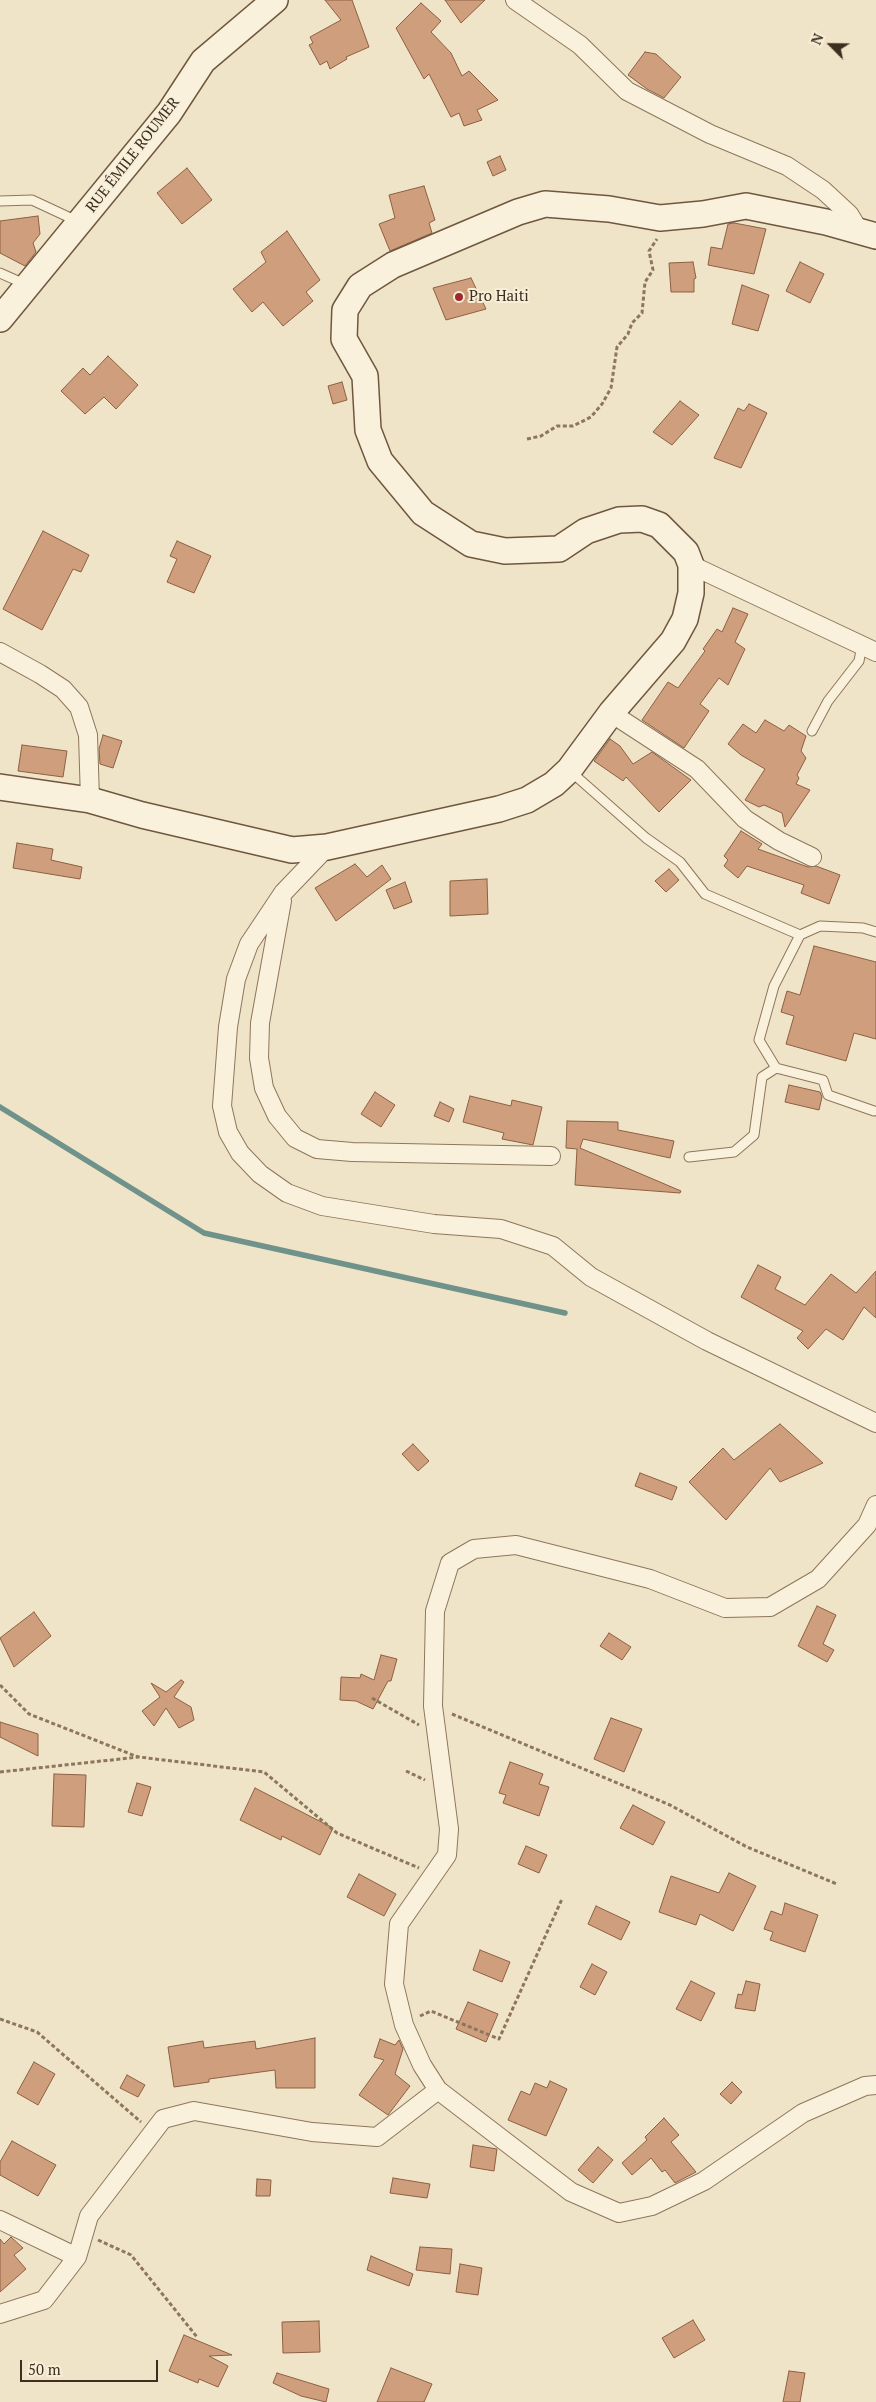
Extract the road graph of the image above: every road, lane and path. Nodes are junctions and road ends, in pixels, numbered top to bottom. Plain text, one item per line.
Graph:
1 (275, 0) edge
2 (515, 0) edge
3 (0, 201) edge
4 (673, 217) junction
5 (80, 222) junction
6 (868, 234) edge
7 (0, 273) edge
8 (29, 286) junction
9 (0, 319) edge
10 (527, 439) dead end
11 (691, 565) junction
12 (869, 649) edge
13 (0, 652) edge
14 (611, 713) junction
15 (812, 731) dead end
16 (569, 770) junction
17 (0, 787) edge
18 (90, 800) junction
19 (328, 846) junction
20 (812, 857) dead end
21 (283, 893) junction
22 (876, 932) edge
23 (800, 936) junction
24 (776, 1068) junction
25 (874, 1111) dead end
26 (551, 1156) dead end
27 (689, 1157) dead end
28 (876, 1423) edge
29 (876, 1505) edge
30 (871, 1528) edge
31 (0, 1685) edge
32 (372, 1698) dead end
33 (433, 1706) junction
34 (437, 1736) junction
35 (139, 1757) junction
36 (0, 1772) edge
37 (433, 1874) junction
38 (837, 1884) dead end
39 (562, 1898) dead end
40 (0, 2019) edge
41 (404, 2025) junction
42 (876, 2085) edge
43 (438, 2090) junction
44 (153, 2133) junction
45 (0, 2220) edge
46 (84, 2234) junction
47 (77, 2257) junction
48 (0, 2314) edge
49 (197, 2337) dead end

1 - 5 street, RUE ÉMILE ROUMER
2 - 6 street
3 - 5 lane
4 - 6 street
4 - 10 path
4 - 11 street
5 - 8 street, RUE ÉMILE ROUMER
7 - 8 lane
8 - 9 street, RUE ÉMILE ROUMER
11 - 12 street
11 - 14 street
12 - 15 lane
13 - 18 street
14 - 16 street
14 - 20 street
16 - 19 street
16 - 23 lane
17 - 18 street
18 - 19 street
19 - 21 street
21 - 26 street
21 - 28 street
22 - 23 lane
23 - 24 lane
24 - 25 lane
24 - 27 lane
29 - 30 street
30 - 33 street
31 - 35 path
32 - 34 path
33 - 34 street
33 - 38 path
34 - 37 street
35 - 36 path
35 - 37 path
37 - 41 street
39 - 41 path
40 - 44 path
41 - 43 street
42 - 43 street
43 - 44 street
44 - 46 street
45 - 47 street
46 - 47 street
46 - 49 path
47 - 48 street

